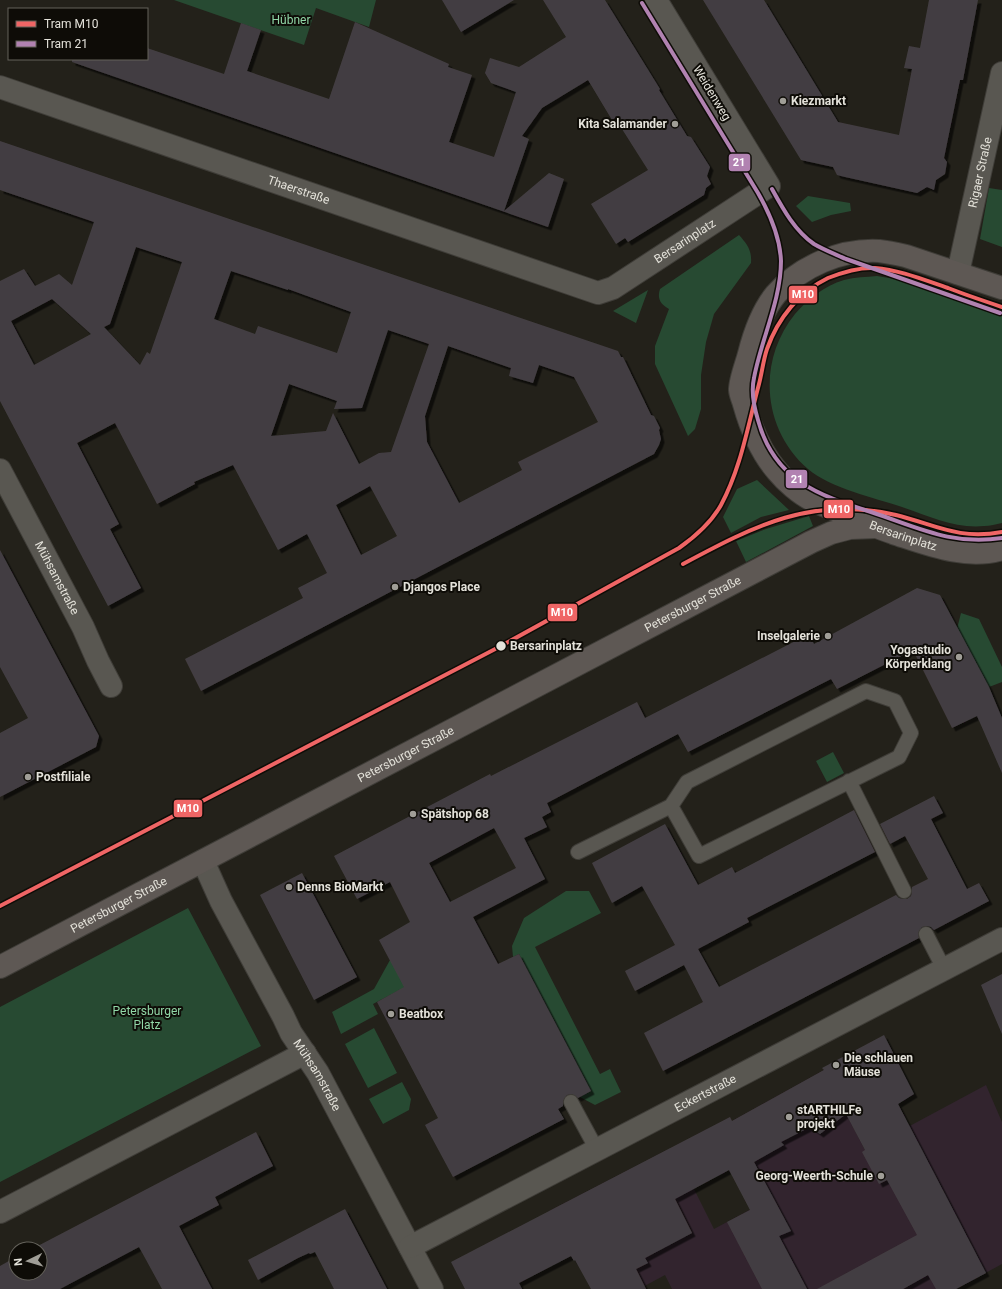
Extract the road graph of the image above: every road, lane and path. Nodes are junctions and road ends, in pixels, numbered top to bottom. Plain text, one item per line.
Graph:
1 (656, 0) edge
2 (1002, 73) edge
3 (0, 87) edge
4 (769, 186) joint
5 (958, 273) junction
6 (1002, 288) edge
7 (598, 293) joint
8 (0, 470) edge
9 (832, 508) junction
10 (876, 528) junction
11 (811, 542) junction
12 (1001, 553) edge
13 (111, 686) dead end
14 (849, 781) junction
15 (671, 806) junction
16 (578, 852) dead end
17 (204, 861) junction
18 (904, 891) dead end
19 (926, 934) dead end
20 (1002, 939) edge
21 (0, 967) edge
22 (944, 969) junction
23 (305, 1053) junction
24 (571, 1102) dead end
25 (597, 1150) junction
26 (0, 1212) edge
27 (410, 1248) junction
28 (432, 1289) edge

1 - 4 street, Weidenweg
2 - 5 street, Rigaer Straße
3 - 7 street, Thaerstraße
4 - 7 street, Bersarinplatz
5 - 6 main road, Bersarinplatz
5 - 9 main road, Bersarinplatz
8 - 13 street, Mühsamstraße
9 - 10 main road, Bersarinplatz
9 - 11 main road
10 - 11 main road, Petersburger Straße
10 - 12 main road, Bersarinplatz
11 - 17 main road, Petersburger Straße
14 - 15 lane
14 - 15 lane
14 - 18 lane
15 - 16 lane
17 - 21 main road, Petersburger Straße
17 - 23 street, Mühsamstraße
19 - 22 lane
20 - 22 street, Eckertstraße
22 - 25 street, Eckertstraße
23 - 26 street
23 - 27 street, Mühsamstraße
24 - 25 lane
25 - 27 street, Eckertstraße
27 - 28 street, Mühsamstraße

